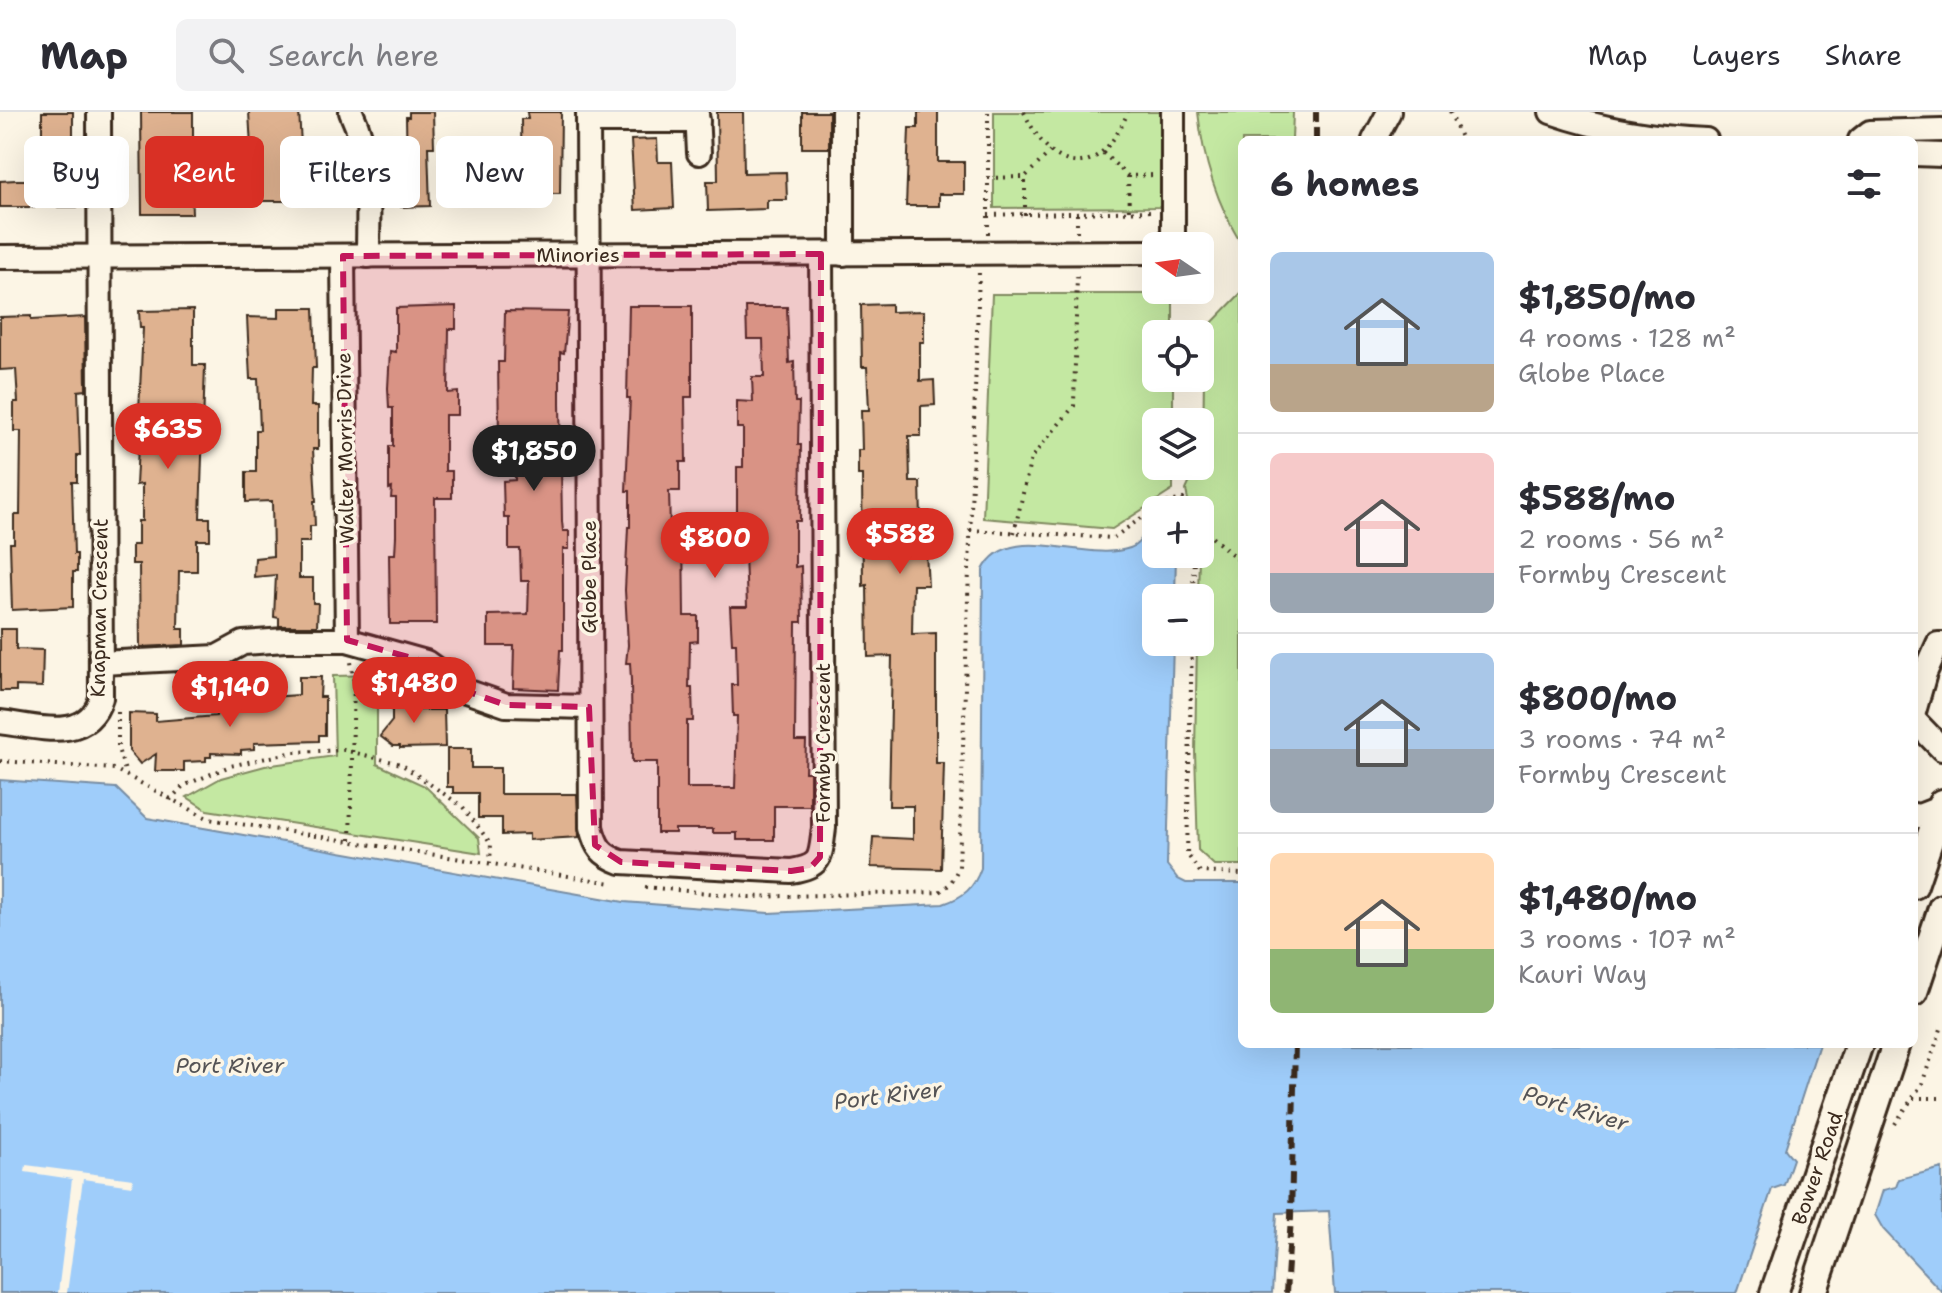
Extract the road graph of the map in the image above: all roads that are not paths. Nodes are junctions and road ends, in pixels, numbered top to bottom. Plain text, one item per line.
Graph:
1 (99, 112) edge
2 (351, 112) edge
3 (843, 112) edge
4 (1173, 112) edge
5 (1389, 112) edge
6 (1551, 112) edge
7 (588, 116) edge
8 (698, 117) edge
9 (1942, 130) edge
10 (1376, 136) edge
11 (1645, 136) edge
12 (1865, 136) edge
13 (699, 153) dead end
14 (1918, 154) edge
15 (1942, 155) edge
16 (1173, 232) edge
17 (1142, 252) edge
18 (832, 254) junction
19 (589, 255) junction
20 (343, 256) junction
21 (368, 256) junction
22 (0, 257) edge
23 (99, 257) junction
24 (347, 640) junction
25 (1942, 644) edge
26 (101, 663) junction
27 (1918, 698) edge
28 (589, 707) junction
29 (0, 722) edge
30 (1918, 724) edge
31 (1942, 749) edge
32 (1942, 806) edge
33 (1918, 816) edge
34 (1918, 874) edge
35 (1942, 908) edge
36 (1918, 980) edge
37 (1858, 1048) edge
38 (1895, 1048) edge
39 (1774, 1293) edge
40 (1813, 1293) edge

1 - 23 street, Knapman Crescent
2 - 21 street
3 - 18 street
4 - 16 street
5 - 10 street
6 - 11 street
7 - 8 street
7 - 19 street, Globe Place
8 - 13 street
9 - 12 street
14 - 15 street
17 - 18 street, Minories
18 - 19 street, Minories
18 - 28 street, Formby Crescent
19 - 21 street, Minories
19 - 28 street, Globe Place
20 - 21 street, Minories
20 - 23 street, Minories
20 - 24 street, Walter Morris Drive
22 - 23 street, Minories
23 - 26 street, Knapman Crescent
24 - 26 street
24 - 28 street
25 - 27 street
26 - 29 street, Knapman Crescent
30 - 31 street
32 - 33 street
32 - 34 main road
35 - 36 main road
37 - 39 main road, Bower Road
38 - 40 main road, Bower Road

